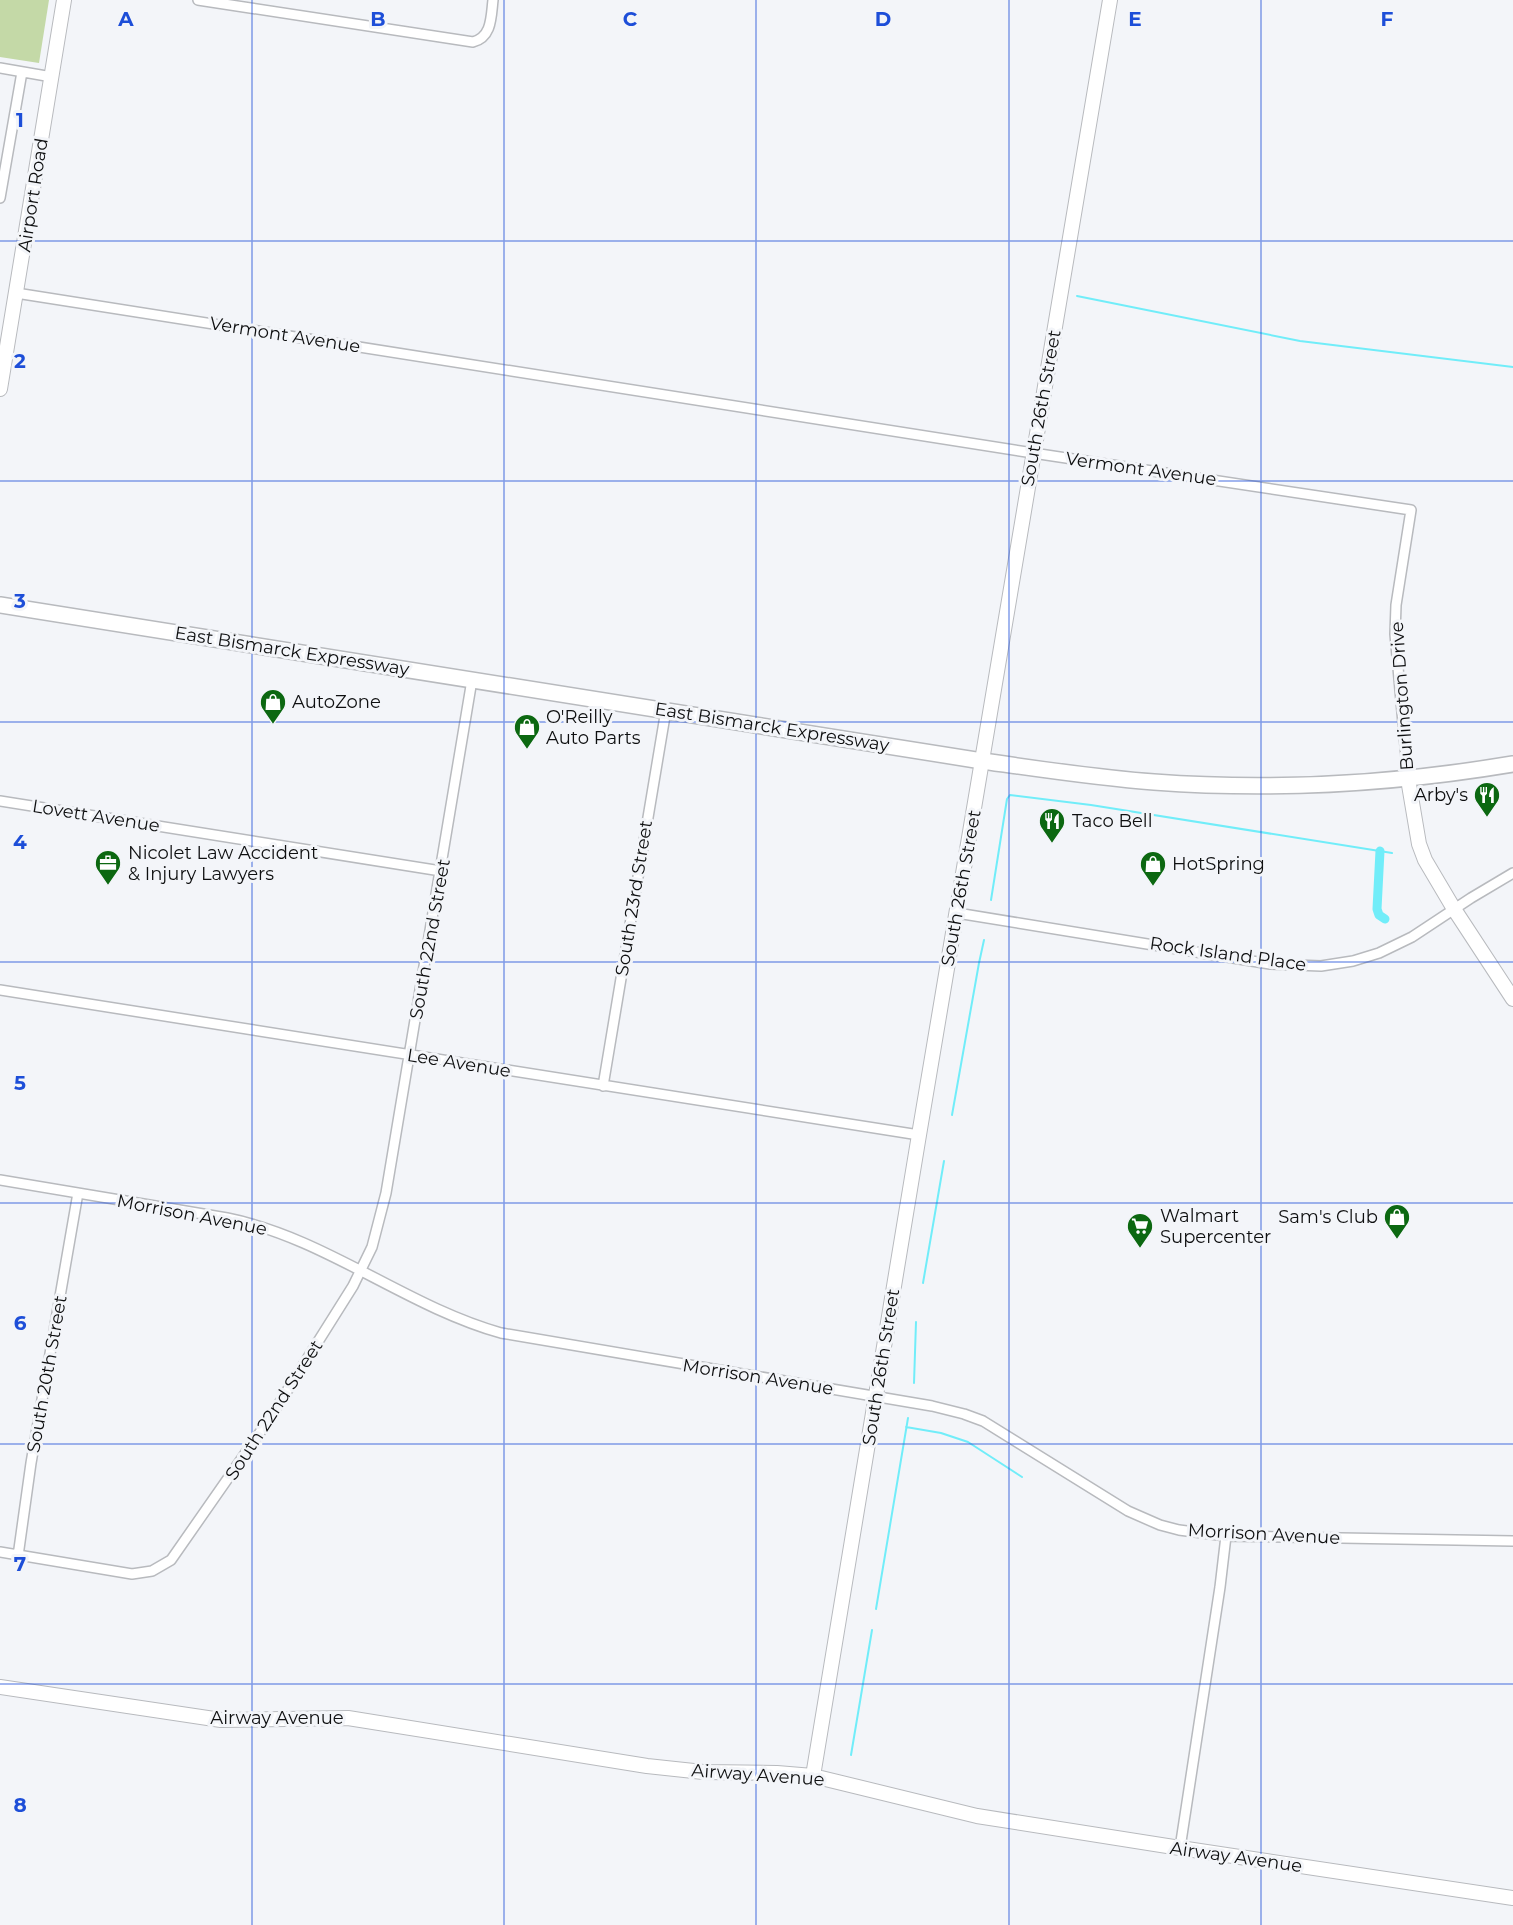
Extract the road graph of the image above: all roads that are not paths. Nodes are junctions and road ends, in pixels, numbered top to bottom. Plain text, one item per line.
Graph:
1 (64, 0) edge
2 (198, 0) edge
3 (493, 0) edge
4 (1110, 0) edge
5 (0, 68) edge
6 (22, 72) junction
7 (52, 77) junction
8 (0, 198) edge
9 (16, 293) junction
10 (0, 389) edge
11 (1033, 453) junction
12 (1411, 510) joint
13 (0, 605) edge
14 (472, 680) junction
15 (666, 710) junction
16 (982, 761) junction
17 (1513, 764) edge
18 (1408, 779) junction
19 (0, 801) edge
20 (441, 871) junction
21 (1513, 873) edge
22 (1454, 909) junction
23 (957, 913) junction
24 (0, 990) edge
25 (1513, 999) edge
26 (410, 1055) junction
27 (603, 1086) junction
28 (919, 1135) junction
29 (0, 1180) edge
30 (78, 1193) junction
31 (361, 1271) junction
32 (876, 1396) junction
33 (1226, 1536) junction
34 (1513, 1541) edge
35 (0, 1552) edge
36 (18, 1556) junction
37 (0, 1687) edge
38 (813, 1776) junction
39 (1180, 1848) junction
40 (1513, 1898) edge

1 - 7 street, Airport Road
2 - 3 street
4 - 11 street, South 26th Street
5 - 6 street
6 - 7 street
6 - 8 street
7 - 9 street, Airport Road
9 - 10 street, Airport Road
9 - 11 street, Vermont Avenue
11 - 12 street, Vermont Avenue
11 - 16 street, South 26th Street
12 - 18 street, Burlington Drive
13 - 14 main road, East Bismarck Expressway
14 - 15 main road, East Bismarck Expressway
14 - 20 street, South 22nd Street
15 - 16 main road, East Bismarck Expressway
15 - 27 street, South 23rd Street
16 - 18 main road, East Bismarck Expressway
16 - 23 street, South 26th Street
17 - 18 main road, East Bismarck Expressway
18 - 22 street, Burlington Drive
19 - 20 street, Lovett Avenue
20 - 26 street, South 22nd Street
21 - 22 street, Rock Island Place
22 - 23 street, Rock Island Place
22 - 25 street, Burlington Drive
23 - 28 street, South 26th Street
24 - 26 street, Lee Avenue
26 - 27 street, Lee Avenue
26 - 31 street, South 22nd Street
27 - 28 street, Lee Avenue
28 - 32 street, South 26th Street
29 - 30 street, Morrison Avenue
30 - 31 street, Morrison Avenue
30 - 36 street, South 20th Street
31 - 32 street, Morrison Avenue
31 - 36 street, South 22nd Street
32 - 33 street, Morrison Avenue
32 - 38 street, South 26th Street
33 - 34 street, Morrison Avenue
33 - 39 street
35 - 36 street, South 22nd Street
37 - 38 street, Airway Avenue
38 - 39 street, Airway Avenue
39 - 40 street, Airway Avenue

